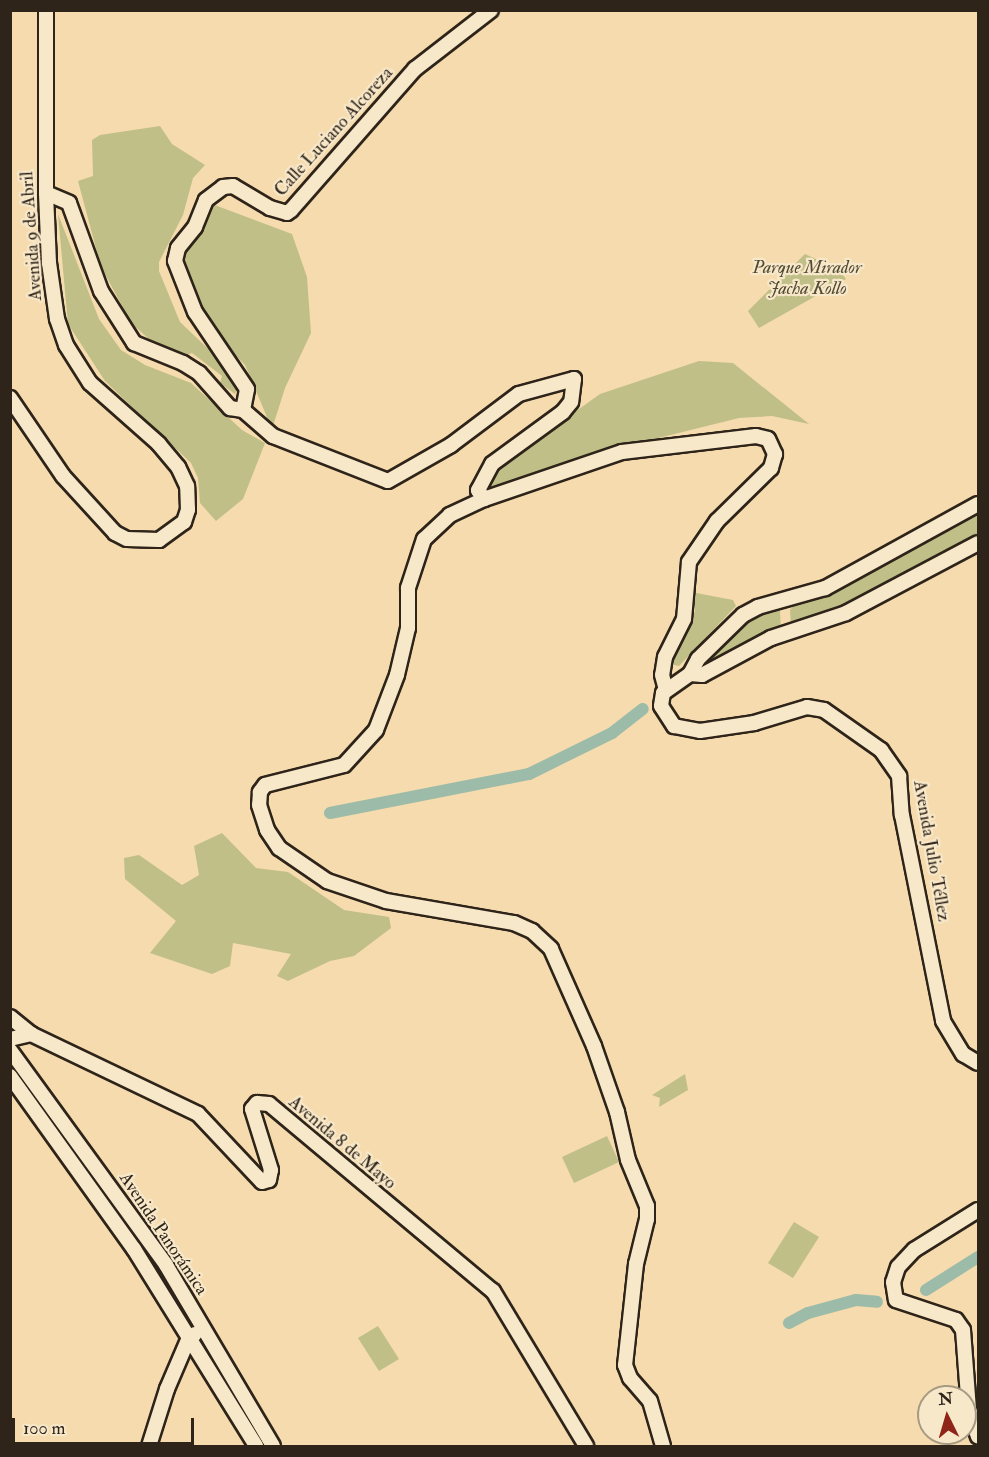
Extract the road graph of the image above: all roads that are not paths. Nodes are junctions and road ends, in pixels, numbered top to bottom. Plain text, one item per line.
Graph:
1 (46, 10) edge
2 (491, 10) edge
3 (46, 193) junction
4 (10, 398) edge
5 (243, 410) junction
6 (484, 499) junction
7 (978, 504) edge
8 (978, 543) edge
9 (690, 674) junction
10 (666, 690) junction
11 (10, 1017) edge
12 (31, 1034) junction
13 (10, 1039) edge
14 (10, 1050) edge
15 (978, 1063) edge
16 (10, 1076) edge
17 (978, 1209) edge
18 (204, 1329) junction
19 (190, 1337) junction
20 (978, 1437) edge
21 (149, 1446) edge
22 (256, 1446) edge
23 (273, 1446) edge
24 (586, 1446) edge
25 (663, 1446) edge

1 - 3 street, Avenida 9 de Abril
2 - 5 street, Calle Luciano Alcoreza
3 - 4 street, Avenida 9 de Abril
3 - 5 street
5 - 6 street
6 - 10 street
6 - 25 street
7 - 9 street
8 - 9 street
9 - 10 street
10 - 15 street, Avenida Julio Téllez
11 - 12 street, Avenida 8 de Mayo
12 - 13 street
12 - 24 street, Avenida 8 de Mayo
14 - 18 street, Avenida Panorámica
16 - 19 street, Avenida Panorámica
17 - 20 street
18 - 19 street
18 - 23 street, Avenida Panorámica
19 - 21 street
19 - 22 street, Avenida Panorámica

